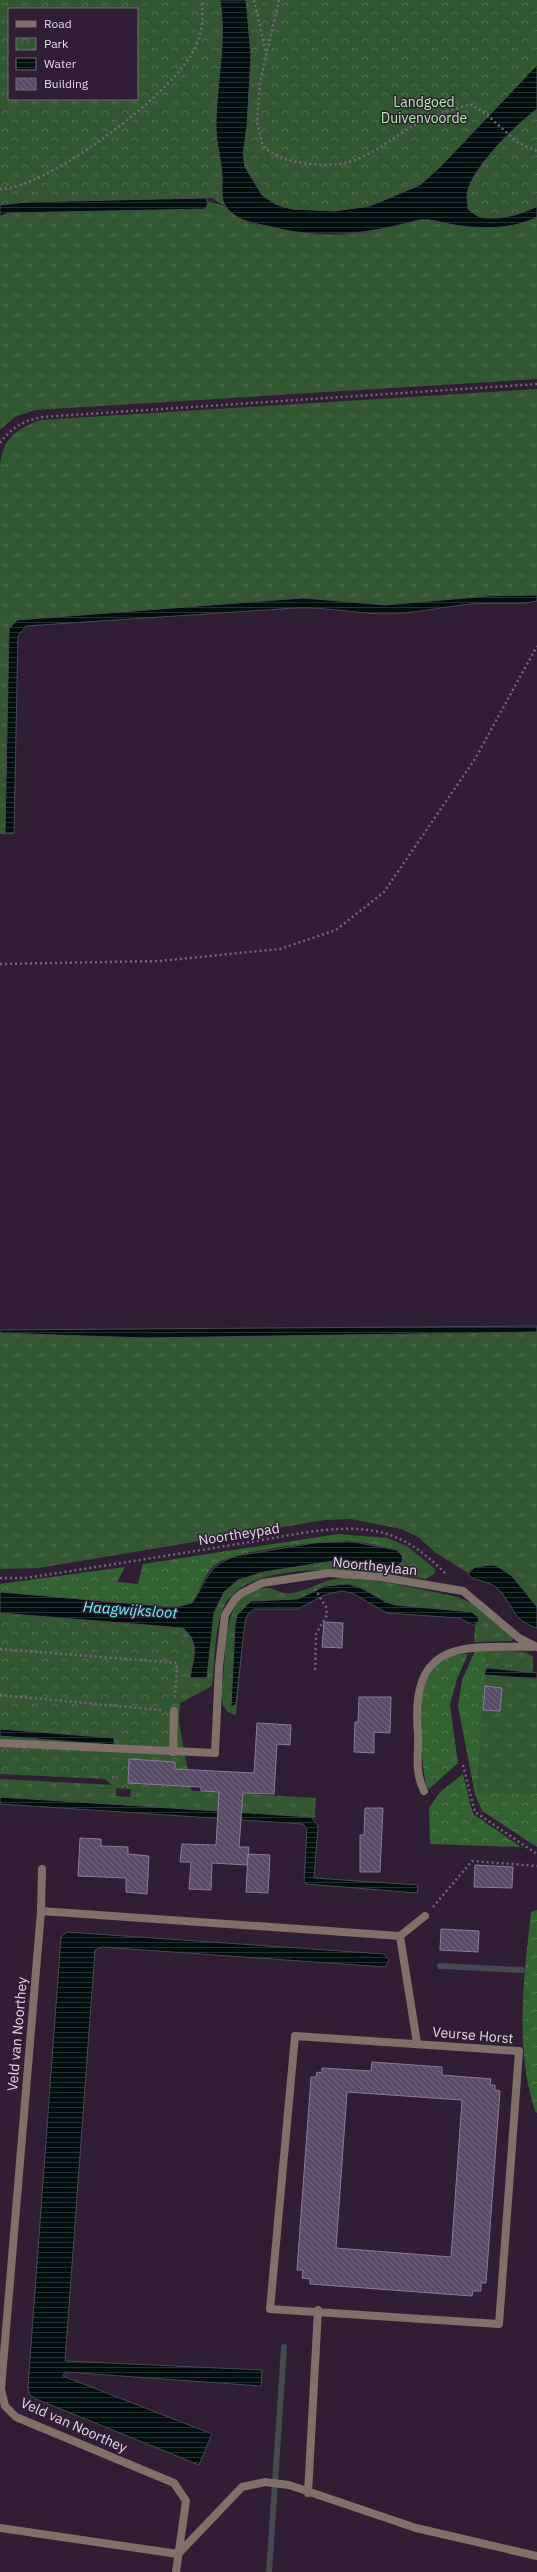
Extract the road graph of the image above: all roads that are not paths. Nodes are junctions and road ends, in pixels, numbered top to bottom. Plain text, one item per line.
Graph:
1 (536, 1647) edge
2 (174, 1711) road end
3 (0, 1743) edge
4 (173, 1752) junction
5 (424, 1791) dead end
6 (42, 1869) dead end
7 (40, 1911) junction
8 (426, 1916) road end
9 (400, 1936) junction
10 (417, 2043) junction
11 (318, 2310) junction
12 (308, 2492) junction
13 (0, 2528) edge
14 (178, 2554) junction
15 (537, 2556) edge
16 (176, 2572) edge

1 - 4 street, Noortheylaan
1 - 5 street
2 - 4 street
3 - 4 street
6 - 7 street, Veld van Noorthey
7 - 9 street
7 - 14 street, Veld van Noorthey
8 - 9 street
9 - 10 street
10 - 11 street, Veurse Horst
10 - 11 street, Veurse Horst
11 - 12 street
12 - 14 street
12 - 15 street
13 - 14 street
14 - 16 street, Veld van Noorthey

